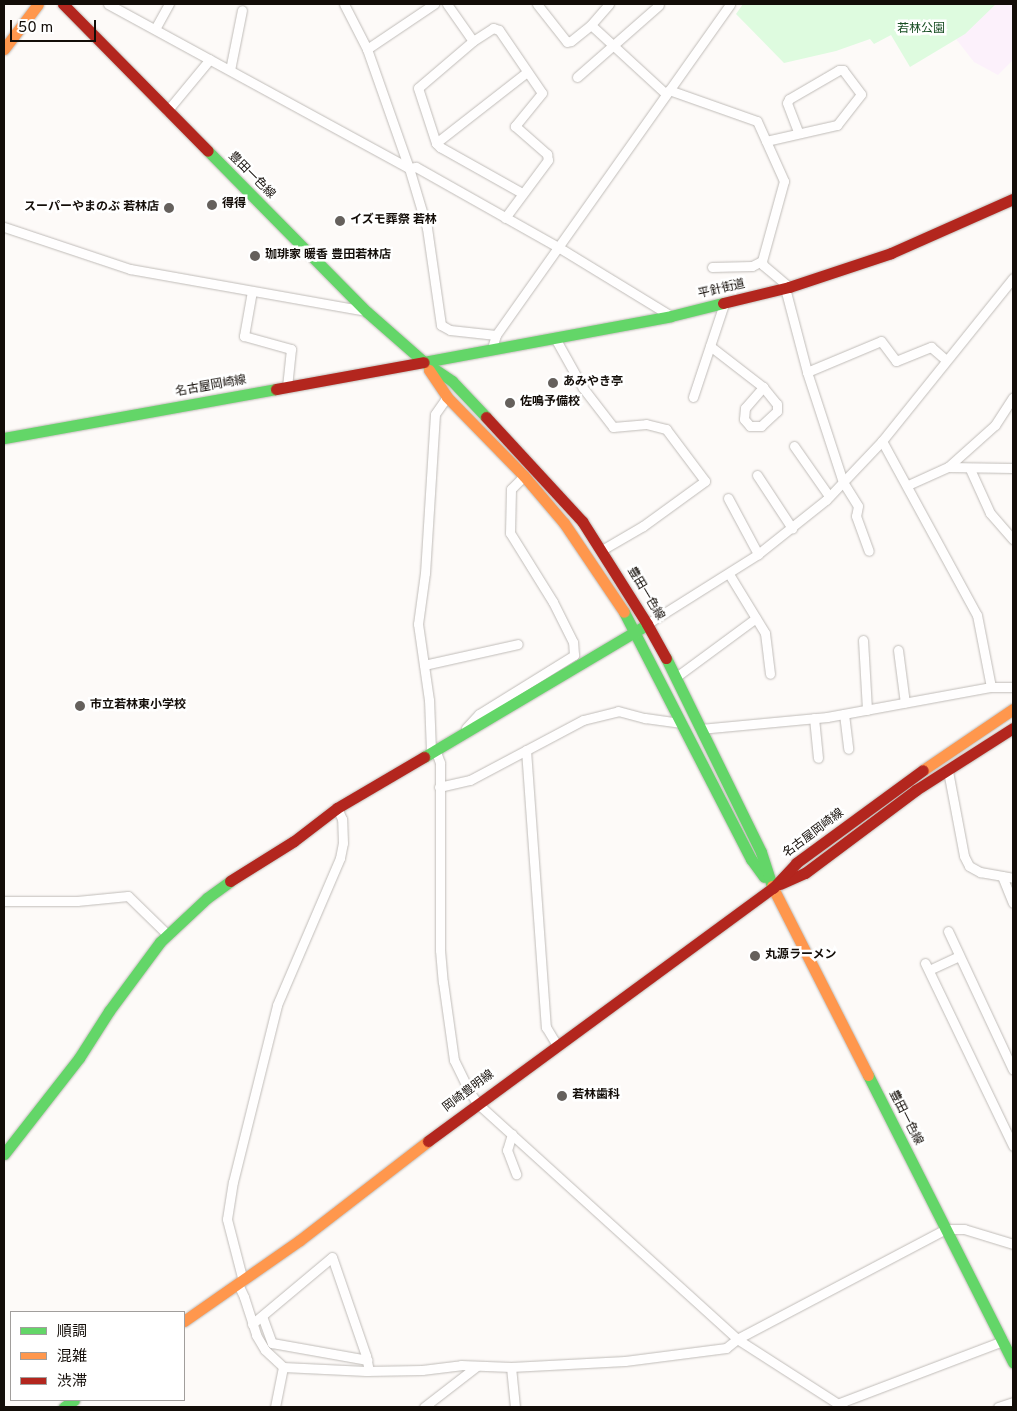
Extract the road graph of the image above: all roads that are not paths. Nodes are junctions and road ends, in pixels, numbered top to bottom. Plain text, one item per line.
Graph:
1 (38, 4) edge
2 (63, 4) edge
3 (108, 4) edge
4 (169, 4) edge
5 (344, 4) edge
6 (434, 4) edge
7 (447, 4) edge
8 (538, 4) edge
9 (609, 4) edge
10 (659, 4) edge
11 (730, 4) edge
12 (242, 10) dead end
13 (591, 25) junction
14 (154, 29) junction
15 (473, 41) junction
16 (613, 46) junction
17 (4, 49) edge
18 (367, 49) junction
19 (210, 59) junction
20 (230, 70) junction
21 (527, 72) junction
22 (577, 77) dead end
23 (667, 92) junction
24 (167, 111) junction
25 (798, 132) junction
26 (766, 141) junction
27 (436, 143) junction
28 (409, 168) junction
29 (522, 193) junction
30 (1013, 199) edge
31 (505, 218) junction
32 (4, 227) edge
33 (558, 247) junction
34 (762, 261) junction
35 (712, 267) dead end
36 (1013, 278) edge
37 (787, 288) junction
38 (252, 291) junction
39 (724, 304) junction
40 (367, 312) junction
41 (671, 316) junction
42 (496, 336) junction
43 (555, 338) junction
44 (710, 346) junction
45 (492, 348) junction
46 (946, 360) junction
47 (424, 362) junction
48 (807, 372) junction
49 (287, 387) junction
50 (763, 387) dead end
51 (447, 397) junction
52 (693, 397) dead end
53 (1013, 397) edge
54 (4, 438) edge
55 (882, 441) junction
56 (794, 446) dead end
57 (948, 468) junction
58 (1013, 468) edge
59 (970, 469) junction
60 (757, 475) dead end
61 (524, 476) junction
62 (843, 482) junction
63 (908, 485) junction
64 (829, 496) junction
65 (728, 498) dead end
66 (792, 528) junction
67 (1013, 539) edge
68 (602, 550) junction
69 (870, 551) dead end
70 (758, 554) junction
71 (728, 574) junction
72 (756, 618) junction
73 (648, 624) junction
74 (635, 631) junction
75 (863, 640) dead end
76 (518, 644) dead end
77 (898, 650) dead end
78 (424, 665) junction
79 (770, 674) dead end
80 (676, 677) junction
81 (991, 687) junction
82 (1013, 687) edge
83 (905, 703) junction
84 (1013, 708) edge
85 (867, 710) junction
86 (844, 714) junction
87 (814, 718) junction
88 (682, 723) junction
89 (1013, 728) edge
90 (700, 729) junction
91 (457, 736) junction
92 (848, 749) dead end
93 (433, 750) junction
94 (526, 750) junction
95 (818, 758) dead end
96 (948, 770) junction
97 (439, 787) junction
98 (337, 808) junction
99 (1002, 876) junction
100 (1013, 878) edge
101 (773, 888) junction
102 (4, 901) edge
103 (1013, 903) edge
104 (948, 931) dead end
105 (167, 934) junction
106 (960, 956) junction
107 (557, 1045) junction
108 (1013, 1070) edge
109 (477, 1102) junction
110 (512, 1134) junction
111 (1013, 1146) edge
112 (4, 1154) edge
113 (516, 1174) dead end
114 (946, 1229) junction
115 (1013, 1244) edge
116 (240, 1282) junction
117 (262, 1316) junction
118 (185, 1320) edge
119 (252, 1324) junction
120 (738, 1339) junction
121 (1003, 1342) junction
122 (367, 1360) junction
123 (1013, 1362) edge
124 (477, 1366) junction
125 (283, 1367) junction
126 (511, 1367) junction
127 (369, 1371) junction
128 (1013, 1402) edge
129 (840, 1406) edge
130 (275, 1407) edge
131 (424, 1407) edge
132 (515, 1407) edge
133 (998, 1407) edge

1 - 17 main road
2 - 24 main road, 豊田一色線
3 - 14 street
4 - 14 street
5 - 18 street
6 - 18 street
7 - 15 street
8 - 13 street
9 - 13 street
10 - 16 street
11 - 23 street
12 - 20 street
13 - 16 street
14 - 19 street
15 - 21 street
15 - 27 street
16 - 22 street
16 - 23 street
18 - 28 street
19 - 20 street
19 - 24 street
20 - 28 street
21 - 27 street
21 - 29 street
23 - 26 street
23 - 33 street
24 - 40 main road, 豊田一色線
25 - 25 street
25 - 26 street
26 - 34 street
27 - 29 street
28 - 31 street
28 - 42 street
29 - 31 street
30 - 37 main road, 平針街道
31 - 33 street
32 - 38 street
33 - 41 street
33 - 42 street
34 - 35 street
34 - 37 street
36 - 46 street
37 - 39 main road, 平針街道
37 - 48 street
38 - 40 street
38 - 49 street
39 - 41 main road, 平針街道
39 - 44 street
40 - 47 main road, 豊田一色線
41 - 43 main road, 平針街道
42 - 45 street
43 - 45 main road, 平針街道
43 - 68 street
44 - 50 street
44 - 52 street
45 - 47 main road, 平針街道
46 - 48 street
46 - 55 street
47 - 49 main road, 名古屋岡崎線
47 - 51 main road, 豊田一色線
47 - 68 main road, 豊田一色線
48 - 62 street
49 - 54 main road, 名古屋岡崎線
51 - 61 main road, 豊田一色線
51 - 78 street
53 - 57 street
55 - 62 street
55 - 63 street
56 - 64 street
57 - 59 street
57 - 63 street
58 - 59 street
59 - 67 street
60 - 66 street
61 - 74 main road, 豊田一色線
61 - 91 street
62 - 64 street
62 - 69 street
63 - 81 street
64 - 66 street
65 - 70 street
66 - 70 street
68 - 73 main road, 豊田一色線
70 - 71 street
71 - 72 street
71 - 73 street
72 - 79 street
72 - 80 street
73 - 74 main road
73 - 80 main road, 豊田一色線
74 - 88 main road, 豊田一色線
74 - 91 main road
75 - 85 street
76 - 78 street
77 - 83 street
78 - 93 street
80 - 90 main road, 豊田一色線
81 - 82 street
81 - 83 street
83 - 85 street
84 - 101 main road, 名古屋岡崎線
85 - 86 street
86 - 87 street
86 - 92 street
87 - 90 street
87 - 95 street
88 - 94 street
88 - 101 main road, 豊田一色線
89 - 96 main road, 名古屋岡崎線
90 - 101 main road, 豊田一色線
91 - 93 main road
93 - 97 street
93 - 98 main road
94 - 97 street
94 - 107 street
96 - 99 street
96 - 101 main road, 名古屋岡崎線
97 - 109 street
98 - 105 main road
98 - 116 street
99 - 100 street
99 - 103 street
101 - 107 main road, 岡崎豊明線
101 - 114 main road, 豊田一色線
102 - 105 street
104 - 106 street
105 - 112 main road
106 - 108 street
106 - 111 street
107 - 109 main road, 岡崎豊明線
109 - 110 street
109 - 116 main road, 岡崎豊明線
110 - 113 street
110 - 120 street
114 - 115 street
114 - 120 street
114 - 121 main road, 豊田一色線
116 - 118 main road, 岡崎豊明線
116 - 119 street
117 - 119 street
117 - 122 street
117 - 122 street
119 - 125 street
120 - 126 street
120 - 129 street
121 - 123 main road, 豊田一色線
121 - 129 street
122 - 127 street
124 - 126 street
124 - 127 street
124 - 131 street
125 - 127 street
125 - 130 street
126 - 132 street
128 - 133 street

